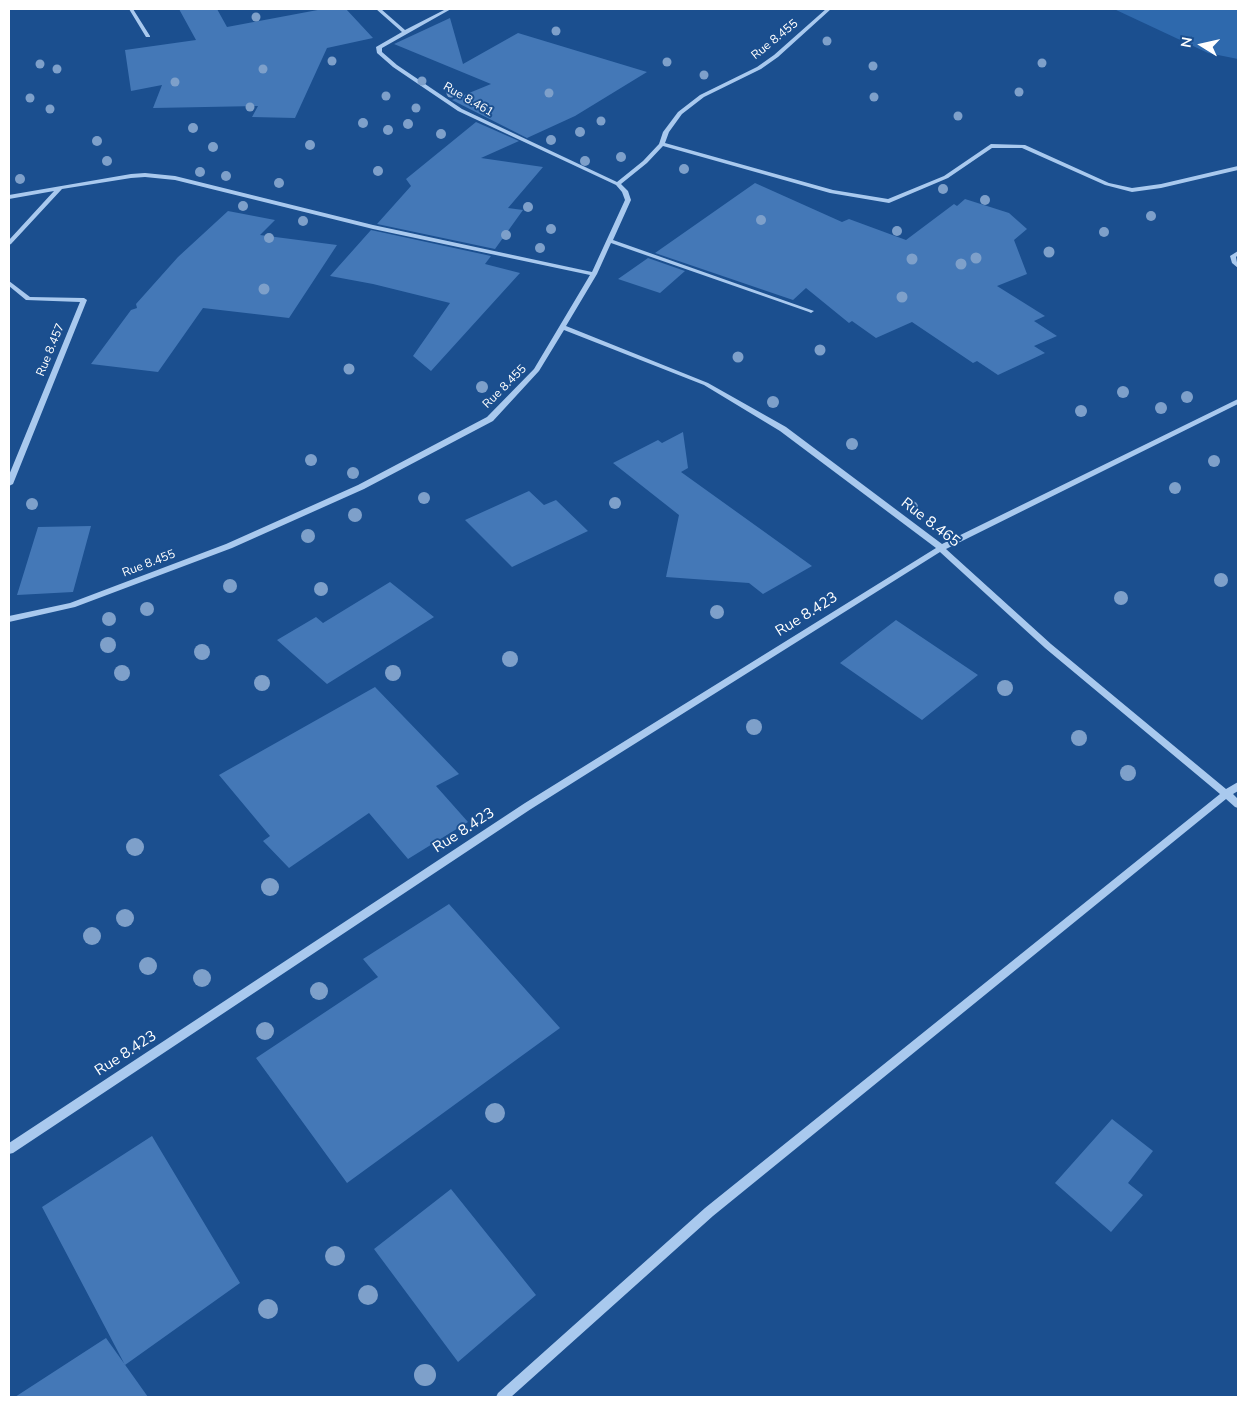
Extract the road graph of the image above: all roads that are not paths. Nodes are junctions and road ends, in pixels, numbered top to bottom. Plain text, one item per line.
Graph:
1 (131, 9) edge
2 (378, 9) edge
3 (449, 9) edge
4 (829, 9) edge
5 (405, 32) junction
6 (148, 36) dead end
7 (662, 144) junction
8 (1238, 168) edge
9 (618, 184) junction
10 (60, 188) junction
11 (9, 197) edge
12 (611, 241) junction
13 (9, 243) edge
14 (1238, 254) edge
15 (1238, 266) edge
16 (594, 274) junction
17 (9, 283) edge
18 (811, 311) dead end
19 (563, 328) junction
20 (1238, 401) edge
21 (9, 484) edge
22 (941, 548) junction
23 (9, 619) edge
24 (1238, 786) edge
25 (1226, 794) junction
26 (1238, 804) edge
27 (9, 1148) edge
28 (502, 1397) edge

1 - 6 street
2 - 5 street
3 - 5 street
4 - 7 street, Rue 8.455
5 - 9 street, Rue 8.461
7 - 8 street
7 - 9 street, Rue 8.455
9 - 12 street, Rue 8.455
10 - 11 street
10 - 13 street
10 - 16 street
12 - 16 street, Rue 8.455
12 - 18 street
14 - 15 street
16 - 19 street, Rue 8.455
17 - 21 street, Rue 8.457
19 - 22 street, Rue 8.465
19 - 23 street, Rue 8.455
20 - 22 street, Rue 8.423
22 - 25 street, Rue 8.465
22 - 27 street, Rue 8.423
24 - 25 street
25 - 26 street, Rue 8.465
25 - 28 street

